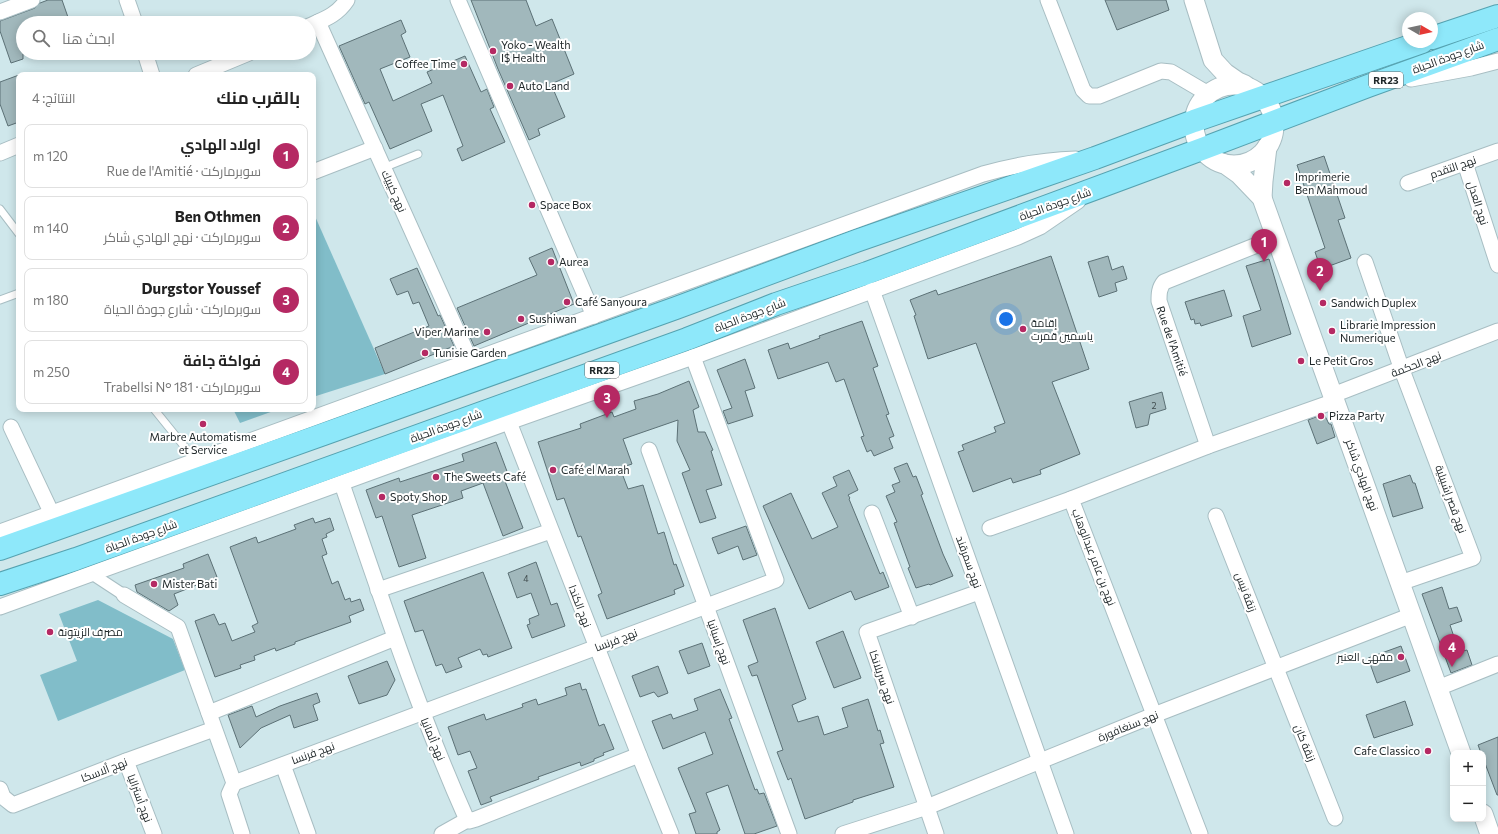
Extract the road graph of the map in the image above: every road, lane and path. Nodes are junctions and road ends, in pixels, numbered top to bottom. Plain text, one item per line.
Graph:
1 (32, 0) edge
2 (127, 0) edge
3 (347, 0) edge
4 (458, 0) edge
5 (1048, 0) edge
6 (1194, 0) edge
7 (0, 12) edge
8 (133, 16) edge
9 (1498, 16) edge
10 (316, 23) edge
11 (316, 30) edge
12 (1438, 36) edge
13 (1498, 39) edge
14 (1403, 48) edge
15 (147, 60) edge
16 (232, 60) edge
17 (1213, 60) junction
18 (1498, 61) edge
19 (151, 72) edge
20 (203, 72) edge
21 (1368, 86) junction
22 (1258, 93) junction
23 (1199, 106) junction
24 (1274, 122) junction
25 (16, 146) edge
26 (1267, 147) junction
27 (375, 148) junction
28 (1202, 149) junction
29 (1498, 151) edge
30 (0, 153) edge
31 (418, 154) dead end
32 (1095, 158) junction
33 (1465, 163) junction
34 (1225, 164) junction
35 (383, 168) junction
36 (316, 171) edge
37 (1408, 183) dead end
38 (1096, 188) junction
39 (1262, 198) junction
40 (0, 209) edge
41 (16, 230) edge
42 (1276, 237) junction
43 (1365, 262) dead end
44 (1498, 266) edge
45 (872, 290) junction
46 (16, 294) edge
47 (0, 300) edge
48 (594, 316) junction
49 (1498, 331) edge
50 (693, 357) junction
51 (470, 360) junction
52 (1402, 370) junction
53 (1334, 398) junction
54 (156, 412) edge
55 (509, 422) junction
56 (11, 427) dead end
57 (1208, 446) junction
58 (649, 450) dead end
59 (196, 461) junction
60 (342, 484) junction
61 (1071, 499) junction
62 (872, 513) dead end
63 (52, 514) junction
64 (1216, 516) dead end
65 (990, 528) dead end
66 (551, 531) junction
67 (0, 532) edge
68 (0, 549) edge
69 (92, 574) junction
70 (1400, 582) junction
71 (0, 584) edge
72 (378, 590) junction
73 (980, 592) junction
74 (124, 595) joint
75 (706, 606) junction
76 (0, 607) edge
77 (1412, 614) junction
78 (912, 617) junction
79 (395, 638) junction
80 (596, 647) junction
81 (1498, 664) edge
82 (1276, 668) junction
83 (1438, 688) junction
84 (422, 712) junction
85 (208, 713) junction
86 (1154, 715) junction
87 (214, 730) junction
88 (1460, 750) edge
89 (639, 755) junction
90 (126, 761) junction
91 (1040, 762) junction
92 (283, 764) junction
93 (234, 783) junction
94 (0, 789) edge
95 (927, 807) junction
96 (1498, 809) edge
97 (1486, 813) edge
98 (1335, 818) dead end
99 (467, 820) junction
100 (1486, 822) edge
101 (154, 834) edge
102 (242, 834) edge
103 (308, 834) edge
104 (442, 834) edge
105 (671, 834) edge
106 (789, 834) edge
107 (843, 834) edge
108 (936, 834) edge
109 (1066, 834) edge
110 (1200, 834) edge
111 (1490, 834) edge

1 - 7 street
2 - 8 street
3 - 10 street
4 - 48 street
5 - 23 street
6 - 17 street
9 - 12 highway, شارع جودة الحياة
11 - 27 street, نهج كيبيك
13 - 21 highway, شارع جودة الحياة / RR23
14 - 22 highway, شارع جودة الحياة / RR23
15 - 19 street
16 - 20 street
17 - 22 street
17 - 23 street
18 - 21 street
21 - 24 highway, شارع جودة الحياة / RR23
22 - 23 highway, شارع جودة الحياة / RR23
22 - 24 street
23 - 28 street
23 - 32 highway, شارع جودة الحياة / RR23
24 - 26 street
24 - 28 highway, شارع جودة الحياة / RR23
25 - 30 street
26 - 34 street
26 - 39 street
27 - 35 street, نهج كيبيك
27 - 36 street
28 - 34 street
28 - 38 highway, شارع جودة الحياة / RR23
29 - 33 street, نهج التقدم
31 - 35 lane
32 - 48 street
32 - 68 highway, شارع جودة الحياة / RR23
33 - 37 street, نهج التقدم
33 - 44 street, نهج العدل
34 - 39 street
35 - 51 street, نهج كيبيك
38 - 45 street
38 - 71 highway, شارع جودة الحياة / RR23
39 - 42 street, نهج الهادي شاكر
40 - 41 lane
42 - 53 street, نهج الهادي شاكر
42 - 57 street, Rue de l'Amitié
43 - 52 street
45 - 50 street
45 - 73 street, نهج سمرقند
46 - 47 lane
48 - 51 street
49 - 52 street, نهج الحكمة
50 - 55 street
50 - 75 street, نهج فرنسا
51 - 59 street
52 - 53 street, نهج الحكمة
52 - 70 street, نهج قصر إشبيلية
53 - 57 street, نهج بن عامر عبدالوهاب
53 - 70 street, نهج الهادي شاكر
54 - 59 lane
55 - 60 street
55 - 66 street, نهج الكندا
56 - 63 street
57 - 61 street, نهج بن عامر عبدالوهاب
58 - 75 street, نهج إسبانيا
59 - 63 street
60 - 69 street
60 - 72 street, نهج ألمانيا
61 - 65 street
61 - 86 street, نهج بن عامر عبدالوهاب
62 - 78 street
63 - 67 street
64 - 82 street, زنقة نيس
66 - 72 street
66 - 80 street, نهج الكندا
69 - 74 street
69 - 76 street
70 - 77 street, نهج الهادي شاكر
72 - 79 street, نهج ألمانيا
73 - 78 street, نهج سريلانكا
73 - 91 street, نهج سمرقند
74 - 85 street
75 - 80 street, نهج فرنسا
75 - 106 street, نهج إسبانيا
77 - 82 street, نهج سنغافورة
77 - 83 street, نهج الهادي شاكر
78 - 95 street, نهج سريلانكا
79 - 84 street, نهج ألمانيا
79 - 85 street
80 - 84 street, نهج فرنسا
80 - 89 street, نهج الكندا
81 - 83 street
82 - 86 street, نهج سنغافورة
82 - 98 street, زنقة كان
83 - 88 street, نهج الهادي شاكر
84 - 92 street, نهج فرنسا
84 - 99 street, نهج ألمانيا
85 - 87 street
86 - 91 street, نهج سنغافورة
86 - 110 street, نهج بن عامر عبدالوهاب
87 - 90 street, نهج ألاسكا
87 - 93 street
89 - 99 street
89 - 105 street, نهج الكندا
90 - 94 street, نهج ألاسكا
90 - 101 street, نهج أستراليا
91 - 95 street, نهج سنغافورة
91 - 109 street, نهج سمرقند
92 - 93 street, نهج فرنسا
92 - 103 street
93 - 102 street
95 - 107 street, نهج سنغافورة
95 - 108 street, نهج سريلانكا
96 - 97 street
99 - 104 street
100 - 111 street

